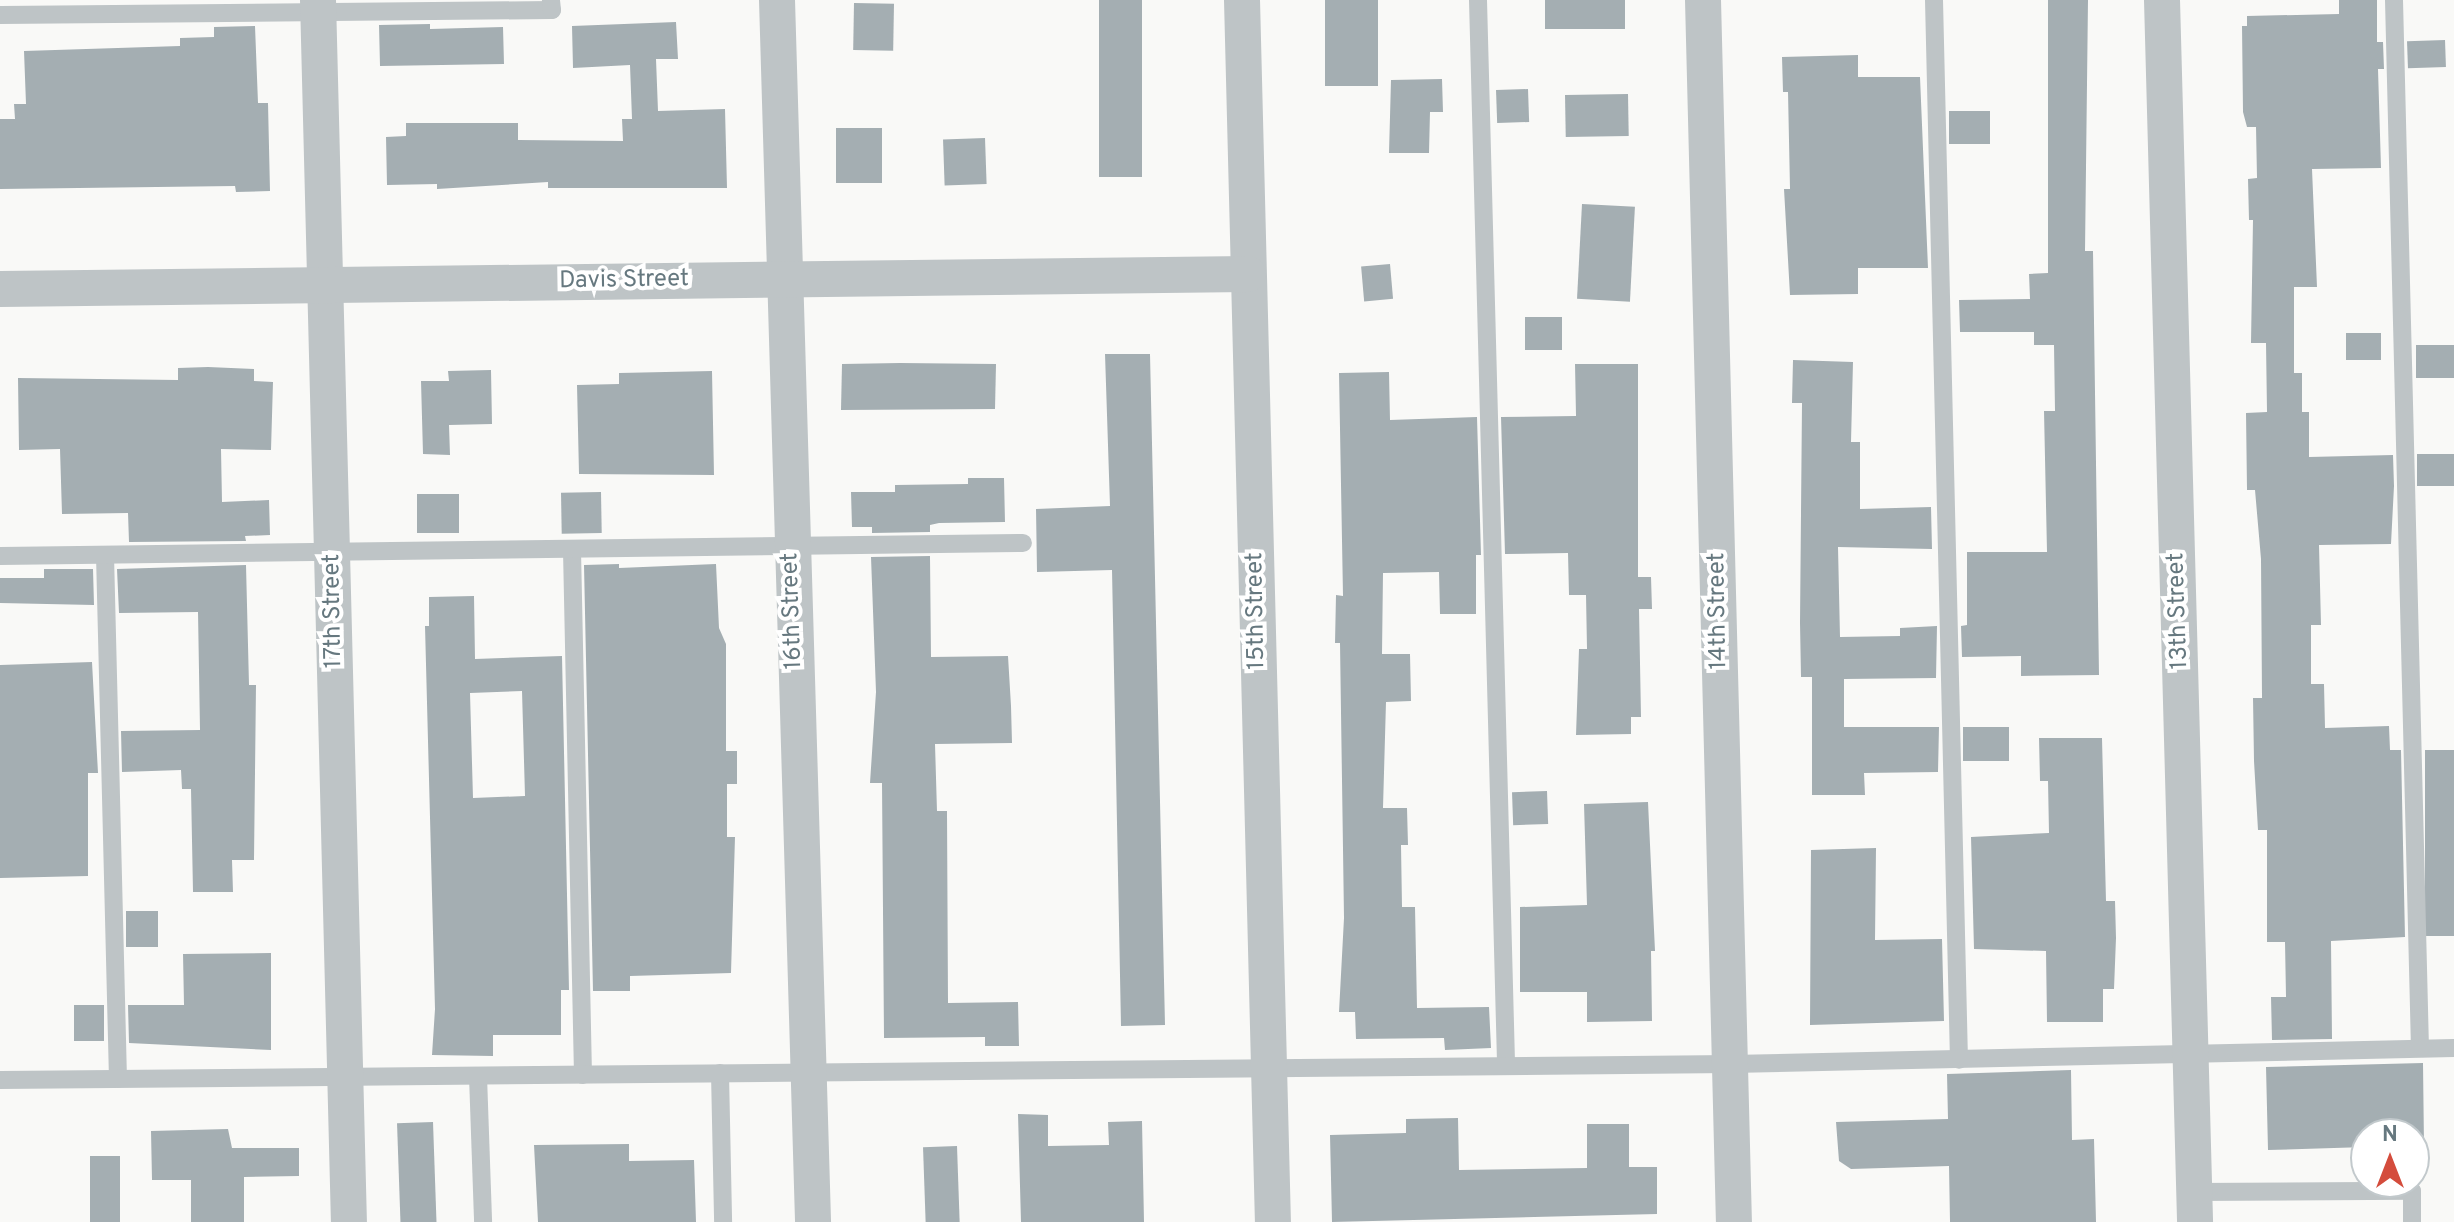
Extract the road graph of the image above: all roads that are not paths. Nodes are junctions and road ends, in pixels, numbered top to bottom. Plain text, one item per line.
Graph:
1 (551, 0) edge
2 (777, 0) edge
3 (1242, 0) edge
4 (1478, 0) edge
5 (1703, 0) edge
6 (1934, 0) edge
7 (2162, 0) edge
8 (2394, 0) edge
9 (318, 6) edge
10 (86, 8) edge
11 (0, 15) edge
12 (1248, 274) junction
13 (785, 279) junction
14 (326, 284) junction
15 (0, 289) edge
16 (1023, 543) dead end
17 (792, 547) junction
18 (572, 550) junction
19 (333, 553) junction
20 (105, 555) junction
21 (0, 556) edge
22 (2420, 1048) junction
23 (2454, 1048) edge
24 (2191, 1055) junction
25 (1959, 1060) junction
26 (1731, 1064) junction
27 (1506, 1065) junction
28 (1268, 1067) junction
29 (806, 1072) junction
30 (720, 1073) junction
31 (583, 1075) junction
32 (478, 1076) junction
33 (118, 1079) junction
34 (346, 1079) junction
35 (0, 1080) edge
36 (2194, 1207) edge
37 (349, 1222) edge
38 (483, 1222) edge
39 (723, 1222) edge
40 (813, 1222) edge
41 (1273, 1222) edge
42 (1734, 1222) edge
43 (2412, 1222) edge

1 - 9 lane
2 - 13 street, 16th Street
3 - 12 street, 15th Street
4 - 27 lane
5 - 26 street, 14th Street
6 - 25 lane
7 - 24 street, 13th Street
8 - 22 lane
9 - 10 lane
9 - 14 street, 17th Street
10 - 11 lane
12 - 13 street, Davis Street
12 - 28 street, 15th Street
13 - 14 street, Davis Street
13 - 17 street, 16th Street
14 - 15 street, Davis Street
14 - 19 street, 17th Street
16 - 17 lane
17 - 18 lane
17 - 29 street, 16th Street
18 - 19 lane
18 - 31 lane
19 - 20 lane
19 - 34 street, 17th Street
20 - 21 lane
20 - 33 lane
22 - 23 lane
22 - 24 lane
24 - 25 lane
24 - 36 street, 13th Street
25 - 26 lane
26 - 27 lane
26 - 42 street, 14th Street
27 - 28 lane
28 - 29 lane
28 - 41 street, 15th Street
29 - 30 lane
29 - 40 street, 16th Street
30 - 31 lane
30 - 39 lane
31 - 32 lane
32 - 34 lane
32 - 38 lane
33 - 34 lane
33 - 35 lane
34 - 37 street, 17th Street
36 - 43 lane

